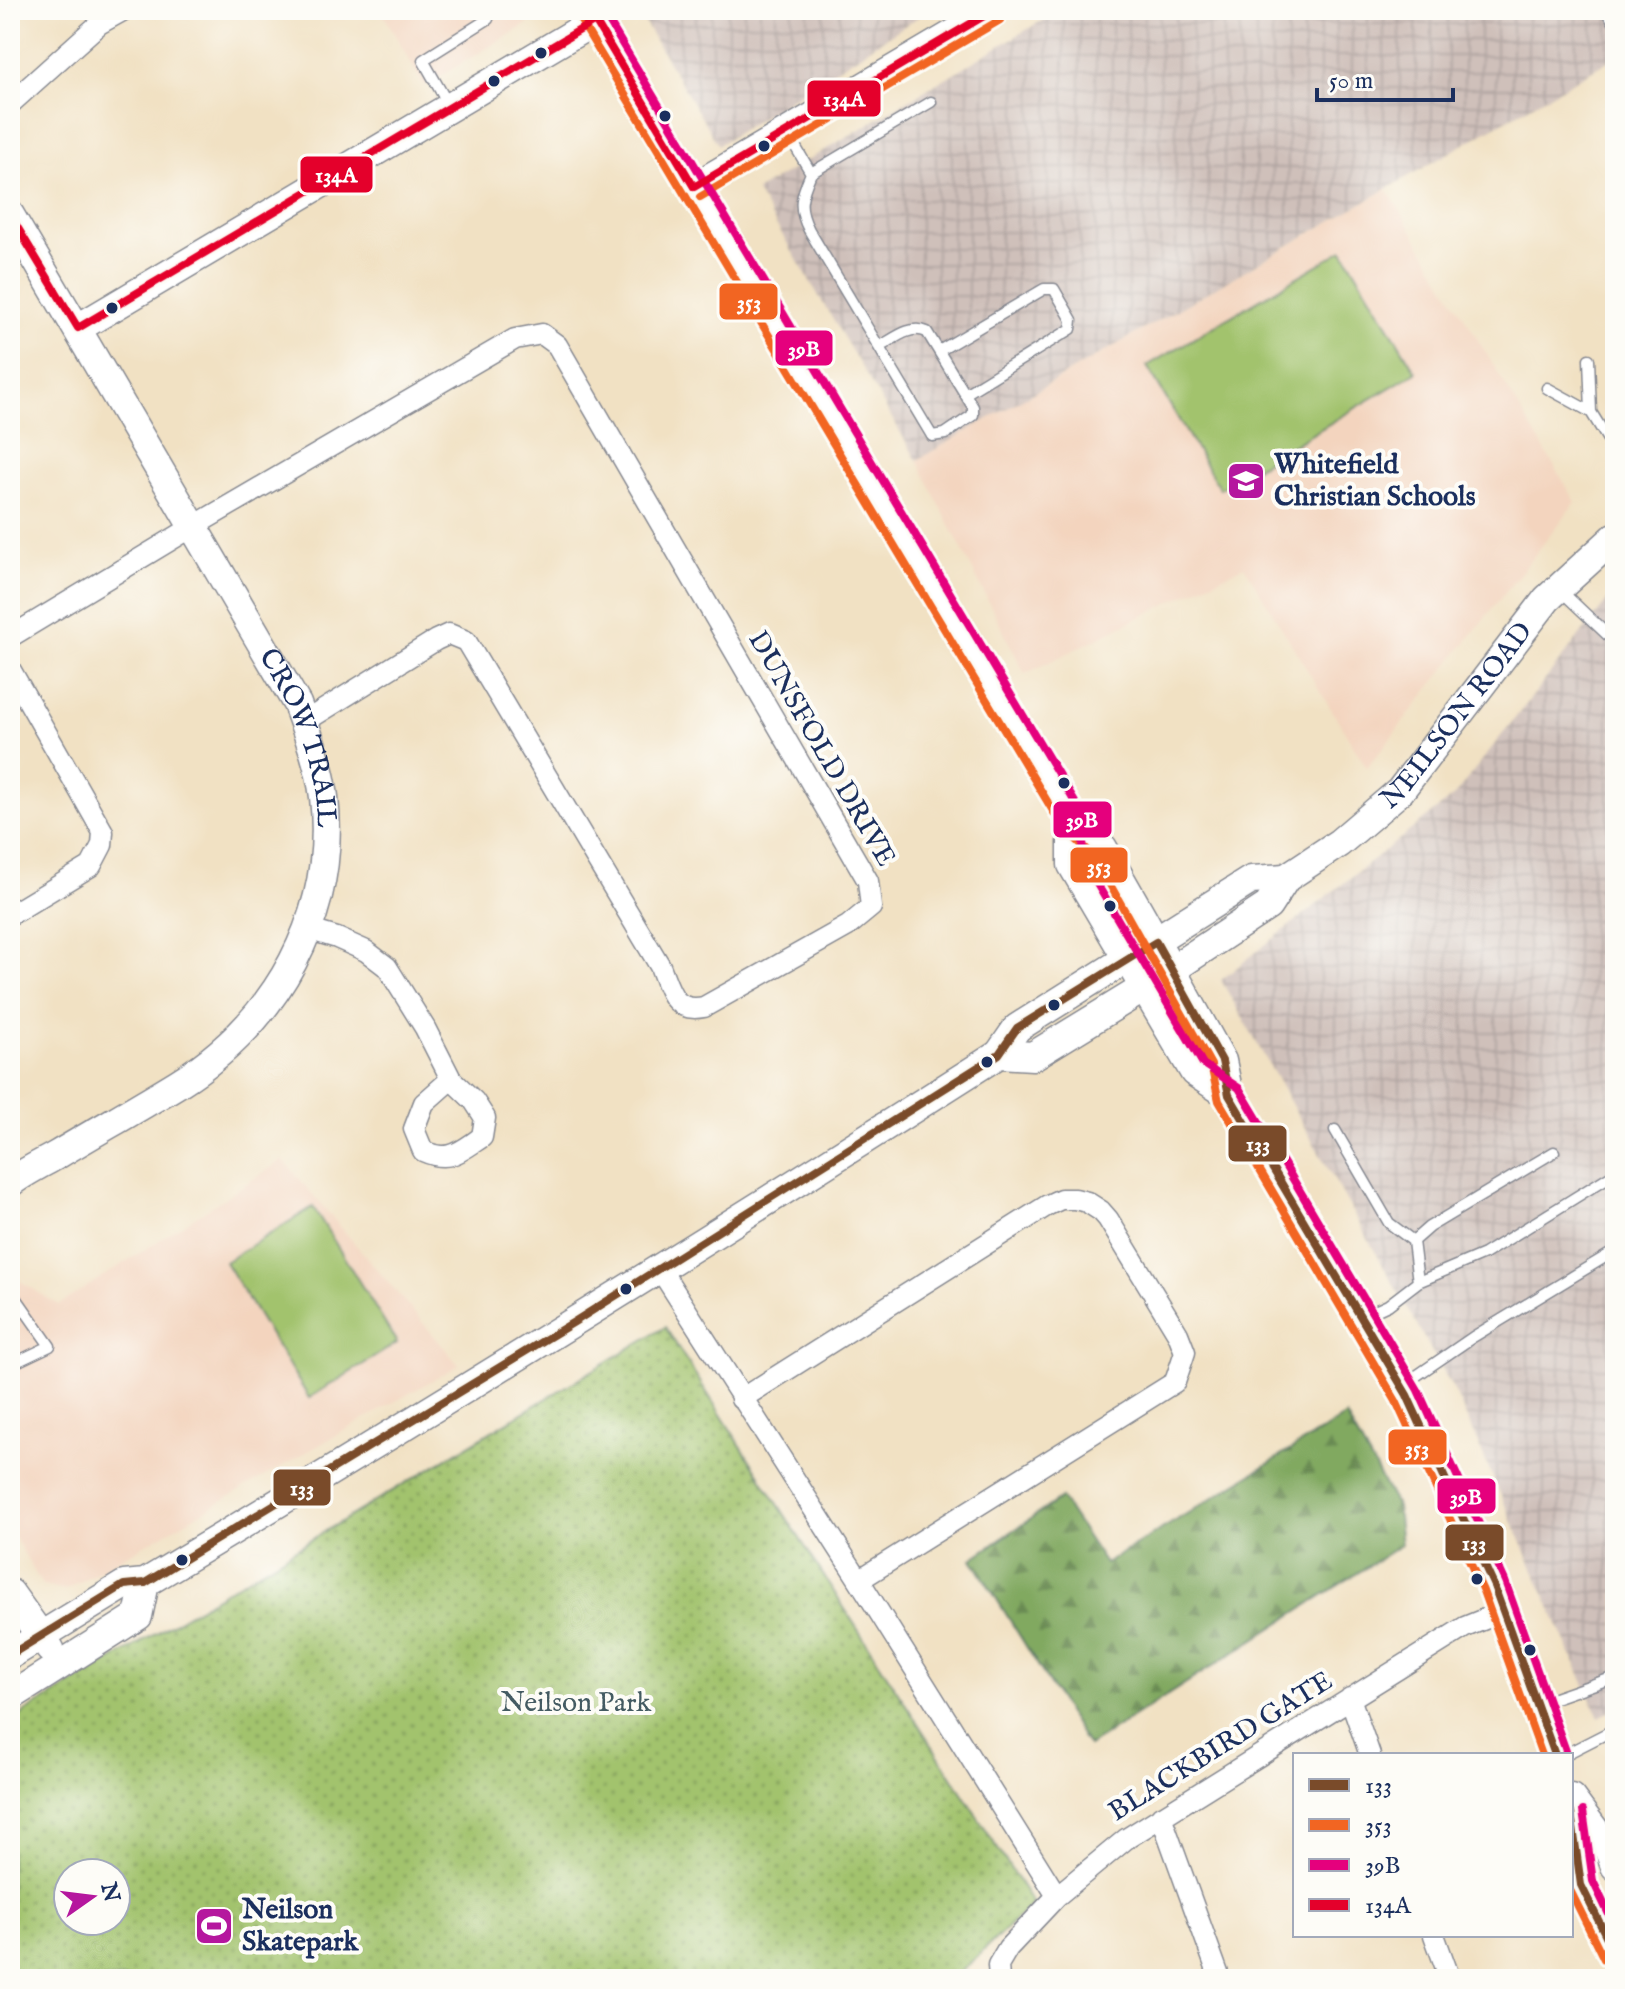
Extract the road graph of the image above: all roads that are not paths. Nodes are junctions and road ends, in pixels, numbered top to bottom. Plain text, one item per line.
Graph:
1 (124, 10) edge
2 (483, 10) edge
3 (994, 10) edge
4 (1607, 10) edge
5 (592, 15) edge
6 (1615, 24) edge
7 (931, 102) dead end
8 (10, 104) edge
9 (450, 108) junction
10 (787, 132) junction
11 (811, 173) junction
12 (694, 187) junction
13 (10, 215) edge
14 (78, 328) junction
15 (879, 347) junction
16 (939, 351) junction
17 (1589, 359) dead end
18 (1547, 388) dead end
19 (965, 394) junction
20 (1591, 412) junction
21 (1615, 451) edge
22 (194, 526) junction
23 (1615, 537) edge
24 (1559, 589) junction
25 (10, 637) edge
26 (1615, 643) edge
27 (10, 669) edge
28 (304, 722) junction
29 (1072, 820) junction
30 (1286, 878) junction
31 (10, 915) edge
32 (307, 929) junction
33 (1156, 942) junction
34 (1128, 959) junction
35 (1172, 969) junction
36 (1144, 988) junction
37 (999, 1054) junction
38 (451, 1079) dead end
39 (1229, 1095) junction
40 (1335, 1130) dead end
41 (1554, 1152) dead end
42 (1615, 1173) edge
43 (10, 1183) edge
44 (1413, 1241) junction
45 (1615, 1251) edge
46 (660, 1269) junction
47 (1418, 1282) junction
48 (10, 1294) edge
49 (1362, 1317) junction
50 (10, 1365) edge
51 (1402, 1386) junction
52 (741, 1399) junction
53 (859, 1580) junction
54 (145, 1583) junction
55 (10, 1593) edge
56 (1502, 1612) junction
57 (41, 1636) junction
58 (10, 1655) edge
59 (60, 1663) junction
60 (1615, 1677) edge
61 (10, 1697) edge
62 (1350, 1698) junction
63 (1536, 1704) junction
64 (1615, 1729) edge
65 (1369, 1753) edge
66 (1554, 1753) edge
67 (1568, 1753) edge
68 (1573, 1801) edge
69 (1161, 1816) junction
70 (1573, 1827) edge
71 (1615, 1866) edge
72 (1057, 1896) junction
73 (1435, 1937) edge
74 (1615, 1954) edge
75 (998, 1972) edge
76 (1220, 1979) edge
77 (1450, 1979) edge

1 - 8 street
2 - 9 lane
3 - 10 main road
4 - 6 lane
5 - 9 main road
5 - 12 main road
7 - 11 lane
9 - 14 main road
10 - 11 lane
10 - 12 main road
11 - 15 lane
12 - 29 main road
13 - 14 main road, CROW TRAIL
14 - 22 main road, CROW TRAIL
15 - 16 lane
15 - 19 lane
16 - 19 lane
16 - 19 lane
17 - 20 lane
18 - 20 lane
20 - 21 lane
22 - 25 street
22 - 28 main road, CROW TRAIL
22 - 28 street, DUNSFOLD DRIVE
23 - 24 main road, NEILSON ROAD
24 - 26 lane
24 - 30 main road, NEILSON ROAD
27 - 31 street
28 - 32 main road, CROW TRAIL
29 - 33 main road
29 - 34 main road
30 - 33 main road, NEILSON ROAD
30 - 35 main road, NEILSON ROAD
32 - 38 street
32 - 43 main road, CROW TRAIL
33 - 34 main road, NEILSON ROAD
33 - 35 main road
34 - 36 main road
34 - 37 main road, NEILSON ROAD
35 - 36 main road, NEILSON ROAD
35 - 39 main road
36 - 37 main road, NEILSON ROAD
36 - 39 main road
37 - 46 main road, NEILSON ROAD
39 - 49 main road
40 - 44 lane
41 - 44 lane
42 - 47 lane
44 - 47 lane
45 - 51 lane
46 - 52 street
46 - 54 main road, NEILSON ROAD
47 - 49 lane
48 - 50 lane
49 - 51 main road
51 - 56 main road
52 - 53 street
52 - 53 street
53 - 72 street
54 - 57 main road, NEILSON ROAD
54 - 59 main road
55 - 57 main road
56 - 62 street, BLACKBIRD GATE
56 - 63 main road
57 - 58 main road, NEILSON ROAD
57 - 59 main road
59 - 61 main road
60 - 63 lane
62 - 65 street
62 - 69 street, BLACKBIRD GATE
63 - 66 main road
64 - 67 lane
68 - 71 main road
69 - 72 street, BLACKBIRD GATE
69 - 76 street
70 - 74 main road
72 - 75 street, BLACKBIRD GATE
73 - 77 street

